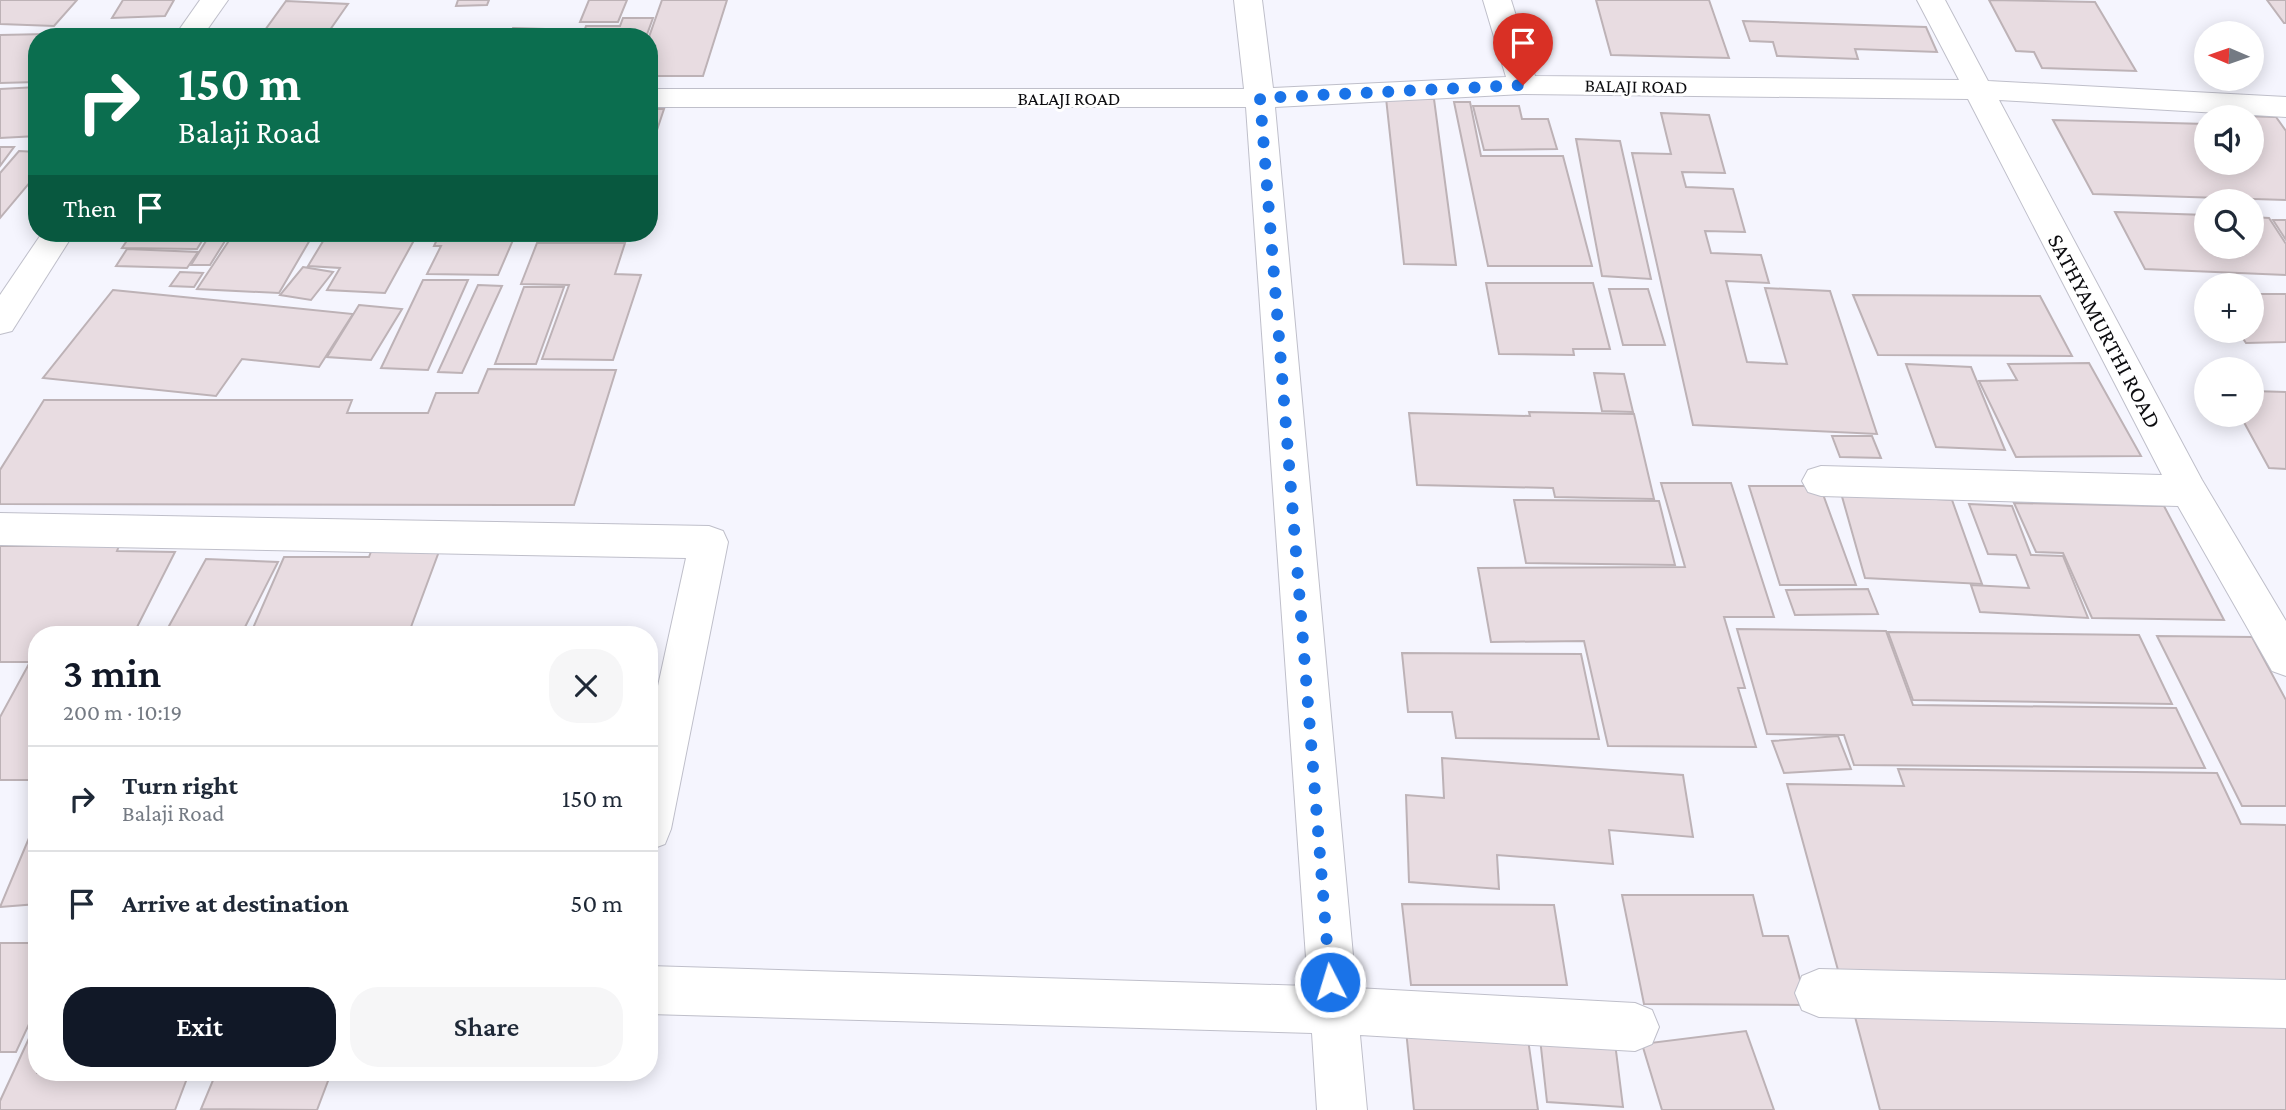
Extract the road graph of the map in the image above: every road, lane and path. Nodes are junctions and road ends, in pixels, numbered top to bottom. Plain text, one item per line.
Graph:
1 (214, 0) edge
2 (1248, 0) edge
3 (1497, 0) edge
4 (1931, 0) edge
5 (194, 28) edge
6 (1523, 85) junction
7 (1979, 90) junction
8 (658, 98) edge
9 (1260, 98) junction
10 (2286, 107) edge
11 (52, 242) edge
12 (0, 322) edge
13 (1821, 481) dead end
14 (2189, 491) junction
15 (0, 529) edge
16 (2286, 658) edge
17 (658, 786) edge
18 (658, 990) edge
19 (1819, 993) dead end
20 (2286, 1003) edge
21 (1332, 1010) junction
22 (1635, 1027) dead end
23 (1342, 1110) edge

1 - 5 street
2 - 9 street
3 - 6 street
4 - 7 street, SATHYAMURTHI ROAD
6 - 7 street, BALAJI ROAD
6 - 9 street, BALAJI ROAD
7 - 10 street, BALAJI ROAD
7 - 14 street, SATHYAMURTHI ROAD
8 - 9 street, BALAJI ROAD
9 - 21 street
11 - 12 street
13 - 14 street
14 - 16 street, SATHYAMURTHI ROAD
15 - 17 street
18 - 21 street
19 - 20 street
21 - 22 street
21 - 23 street

